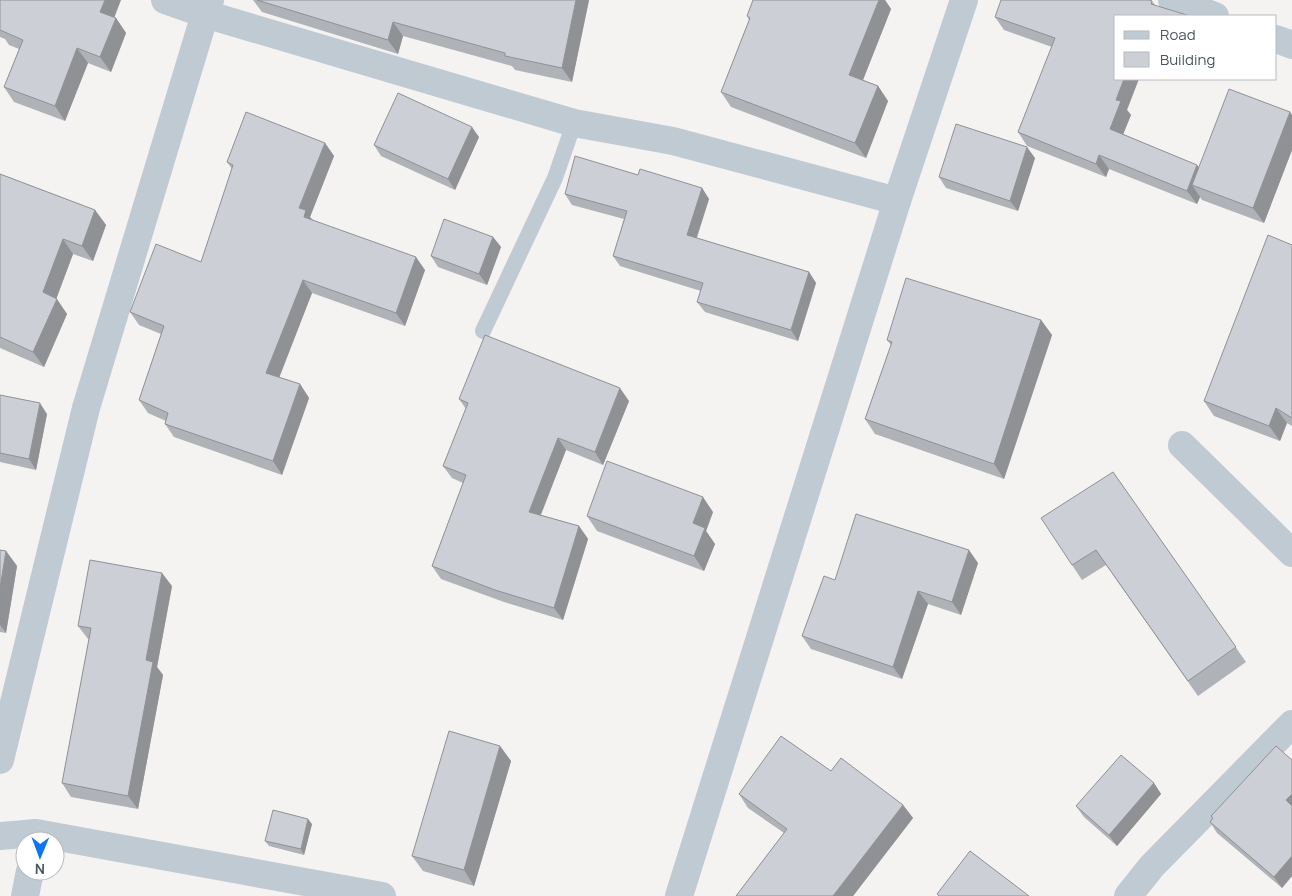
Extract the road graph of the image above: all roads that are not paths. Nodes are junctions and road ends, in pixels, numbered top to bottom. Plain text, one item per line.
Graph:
1 (165, 0) edge
2 (964, 0) edge
3 (1172, 0) edge
4 (207, 7) edge
5 (1212, 15) edge
6 (1277, 39) edge
7 (1292, 45) edge
8 (574, 123) junction
9 (897, 201) junction
10 (483, 331) dead end
11 (1182, 445) dead end
12 (1292, 552) edge
13 (1292, 724) edge
14 (0, 760) edge
15 (0, 836) edge
16 (15, 836) edge
17 (65, 842) edge
18 (28, 881) edge
19 (26, 896) edge
20 (382, 896) edge
21 (679, 896) edge
22 (1128, 896) edge

1 - 4 street
2 - 9 street
3 - 5 street
4 - 8 street
4 - 14 street
6 - 7 street
8 - 9 street
8 - 10 lane
9 - 21 street
11 - 12 street
13 - 22 street
15 - 16 street
17 - 20 street
18 - 19 street

